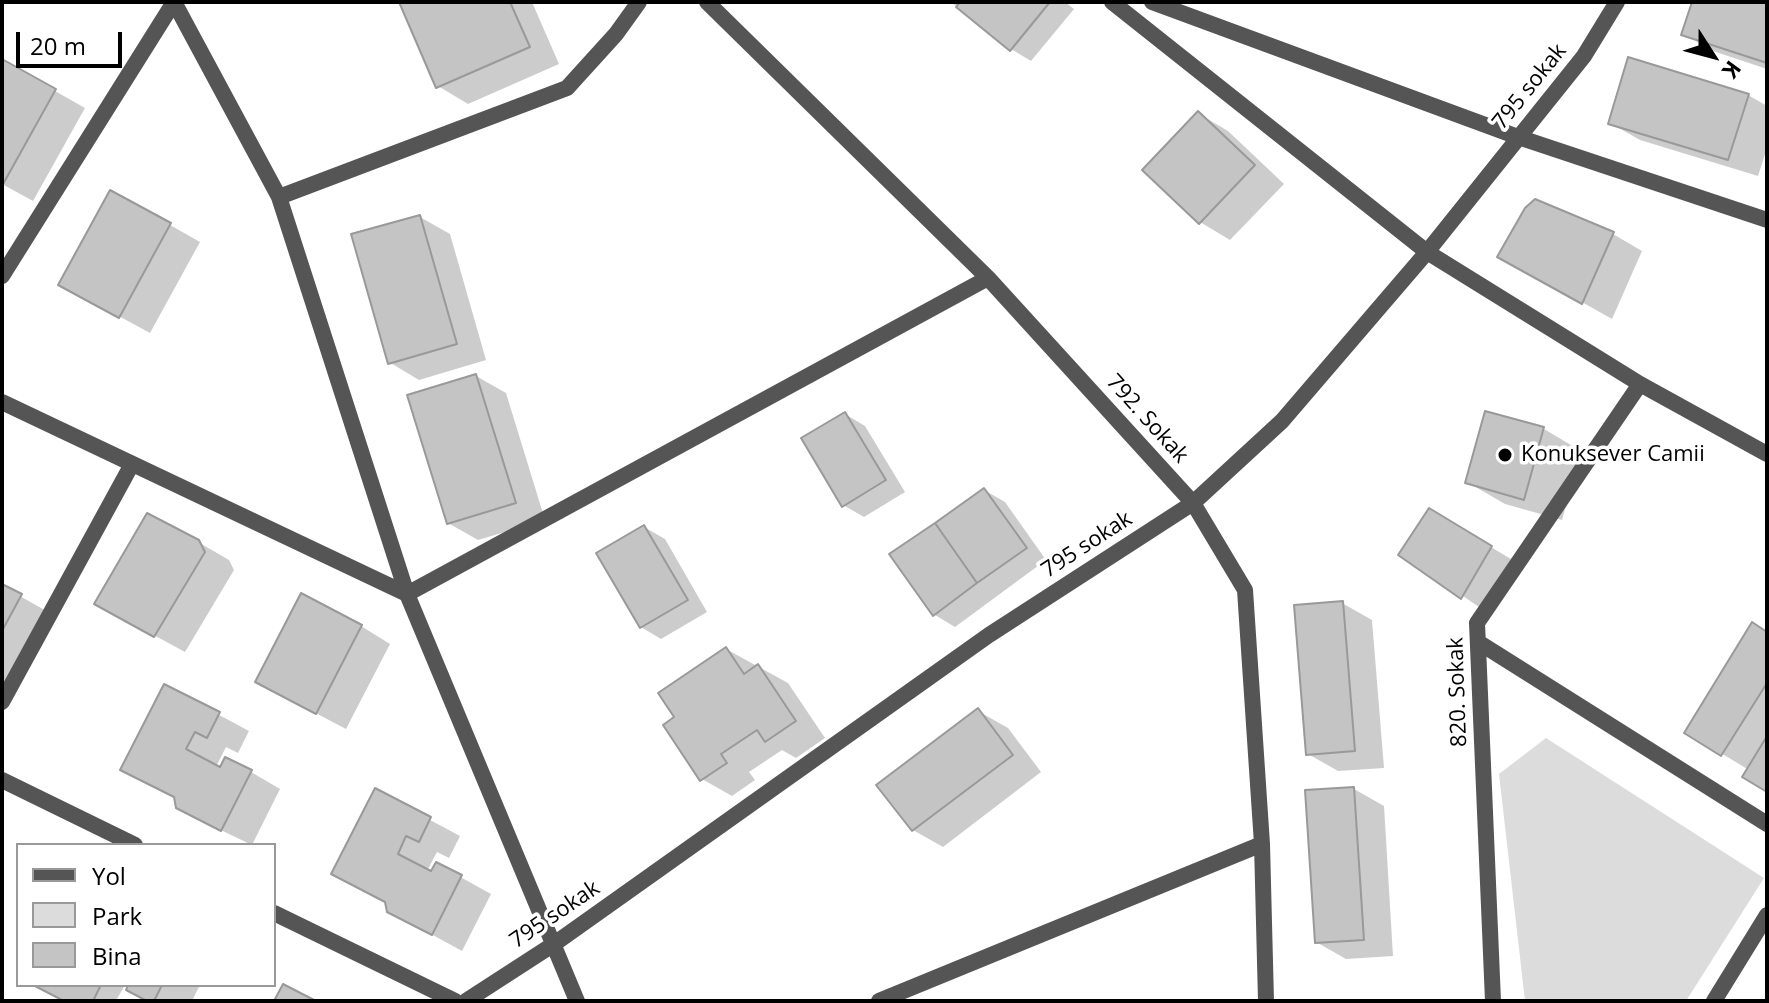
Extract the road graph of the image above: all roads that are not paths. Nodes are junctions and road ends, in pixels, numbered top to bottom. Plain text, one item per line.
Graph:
1 (639, 2) edge
2 (707, 2) edge
3 (1112, 2) edge
4 (1152, 2) edge
5 (1617, 2) edge
6 (1518, 137) junction
7 (279, 197) junction
8 (1767, 220) edge
9 (1427, 252) junction
10 (2, 276) edge
11 (988, 278) junction
12 (1640, 384) junction
13 (2, 402) edge
14 (1767, 454) edge
15 (132, 464) junction
16 (1193, 503) junction
17 (407, 594) junction
18 (1478, 642) junction
19 (2, 702) edge
20 (2, 780) edge
21 (1767, 824) edge
22 (131, 843) edge
23 (1262, 844) junction
24 (276, 914) edge
25 (1767, 915) edge
26 (554, 944) junction
27 (901, 996) edge
28 (455, 1001) edge
29 (466, 1001) edge
30 (577, 1001) edge
31 (879, 1001) edge
32 (1266, 1001) edge
33 (1493, 1001) edge
34 (1714, 1001) edge

1 - 7 street
2 - 11 street, 792. Sokak
3 - 9 street
4 - 6 street
5 - 6 street, 795 sokak
6 - 8 street
6 - 9 street, 795 sokak
7 - 10 street
7 - 17 street
9 - 12 street
9 - 16 street, 795 sokak
11 - 16 street, 792. Sokak
11 - 17 street
12 - 14 street
12 - 18 street, 820. Sokak
13 - 15 street
15 - 17 street
15 - 19 street
16 - 23 street, 792. Sokak
16 - 26 street, 795 sokak
17 - 26 street
18 - 21 street
18 - 33 street, 820. Sokak
20 - 22 street
23 - 27 street
23 - 32 street, 792. Sokak
24 - 28 street
25 - 34 street
26 - 29 street, 795 sokak
26 - 30 street
27 - 31 street

